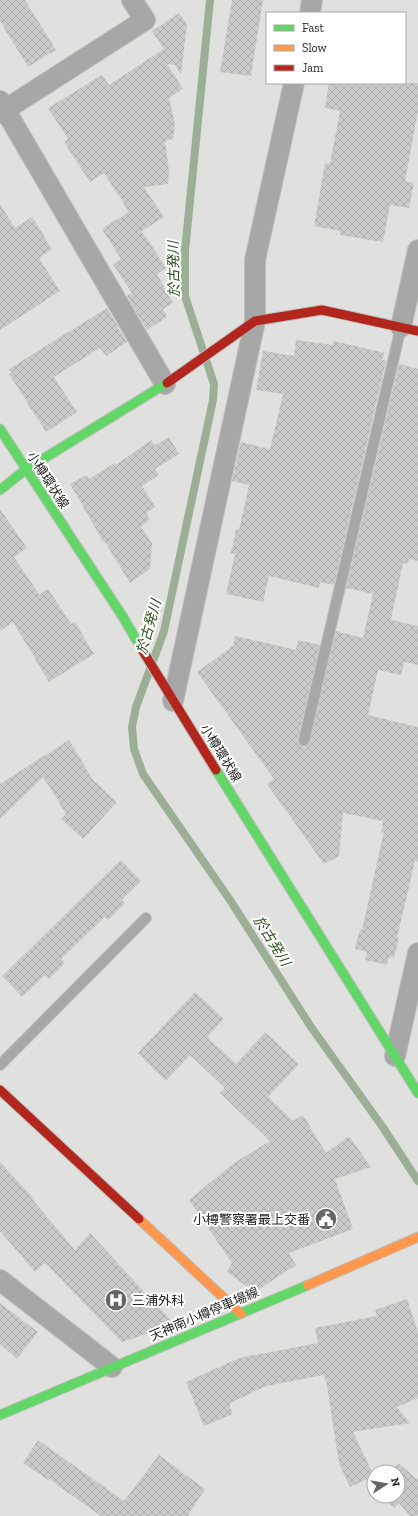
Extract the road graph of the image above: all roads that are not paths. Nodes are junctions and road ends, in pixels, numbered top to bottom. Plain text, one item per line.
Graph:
1 (132, 0) edge
2 (312, 0) edge
3 (310, 12) edge
4 (294, 84) edge
5 (2, 108) edge
6 (418, 250) edge
7 (255, 321) junction
8 (410, 329) edge
9 (165, 384) junction
10 (0, 429) edge
11 (25, 470) junction
12 (0, 490) edge
13 (173, 701) junction
14 (304, 740) dead end
15 (146, 918) dead end
16 (418, 953) edge
17 (395, 1056) junction
18 (0, 1064) edge
19 (0, 1090) edge
20 (418, 1093) edge
21 (418, 1237) edge
22 (0, 1280) edge
23 (241, 1314) junction
24 (112, 1367) junction
25 (0, 1414) edge

1 - 5 street
2 - 3 street
4 - 7 street
5 - 9 street
6 - 8 street
7 - 8 main road
7 - 9 main road
7 - 13 street
8 - 14 lane
9 - 11 main road
10 - 11 main road, 小樽環状線
11 - 12 main road
11 - 13 main road, 小樽環状線
13 - 17 main road, 小樽環状線
15 - 18 lane
16 - 17 street
17 - 20 main road, 小樽環状線
19 - 23 main road
21 - 23 main road, 天神南小樽停車場線
22 - 24 street
23 - 24 main road, 天神南小樽停車場線
24 - 25 main road, 天神南小樽停車場線

